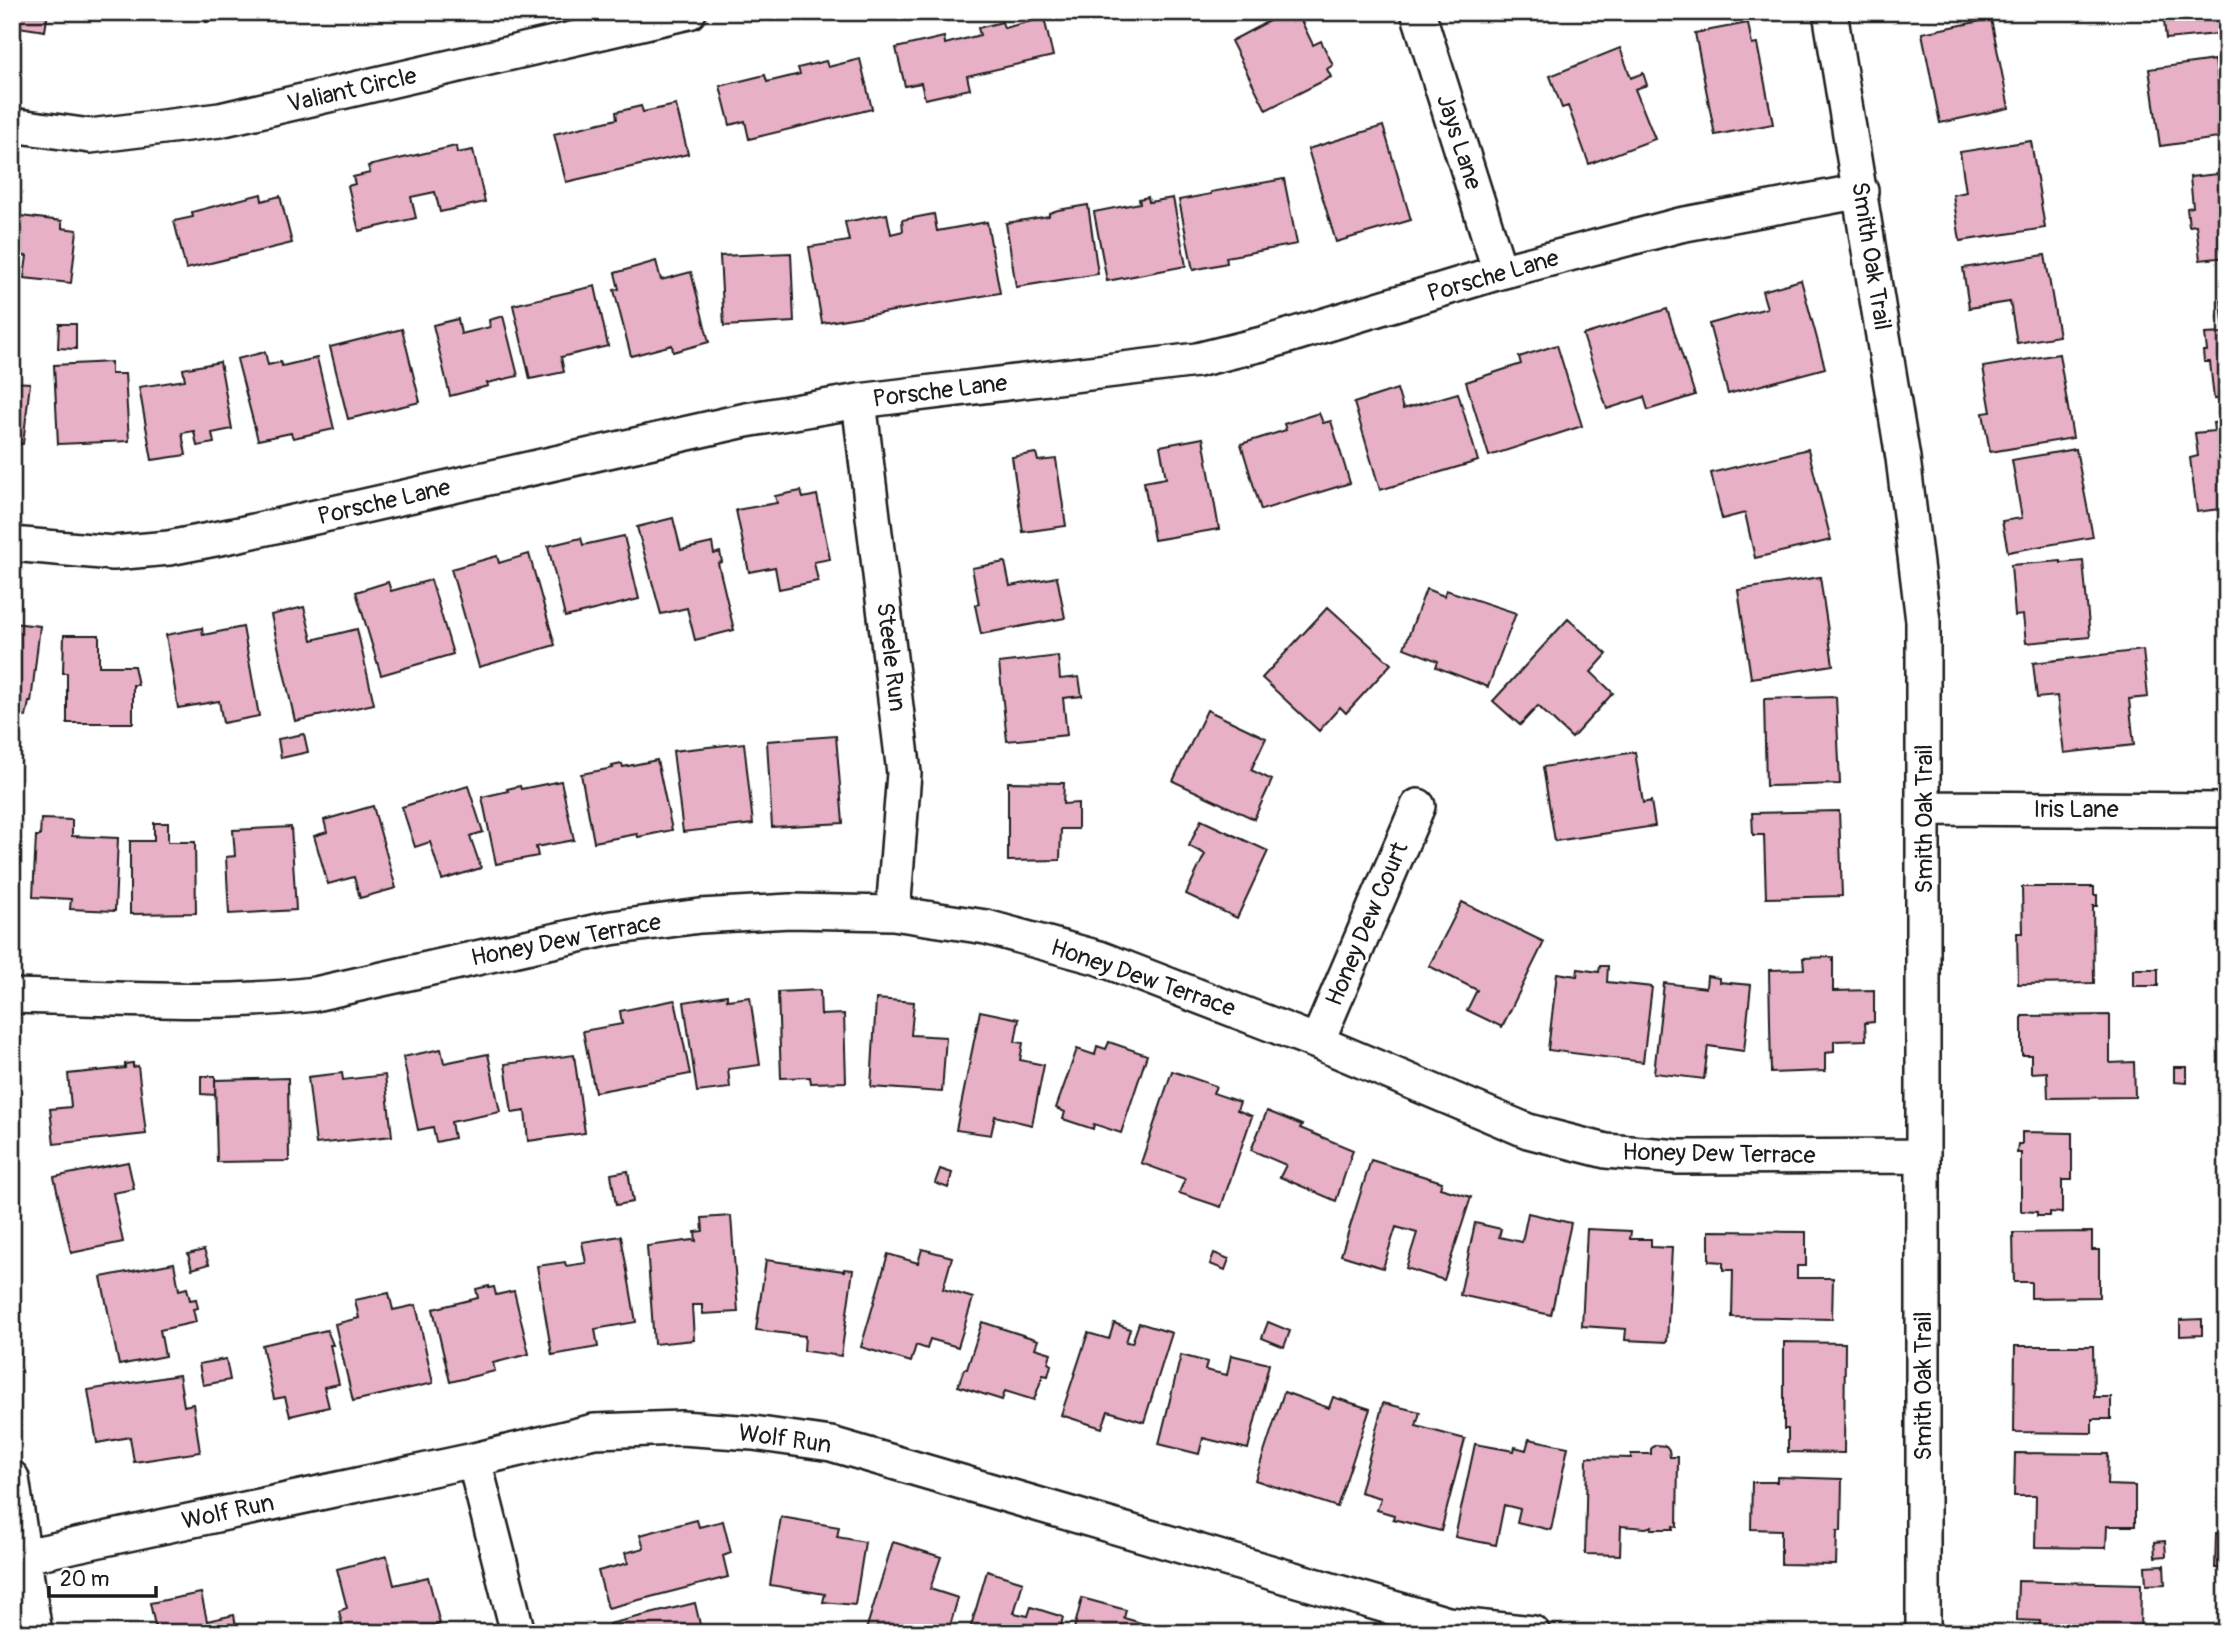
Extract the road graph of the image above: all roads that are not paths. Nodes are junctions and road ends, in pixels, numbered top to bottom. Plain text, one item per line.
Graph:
1 (689, 12) edge
2 (1418, 12) edge
3 (1830, 12) edge
4 (12, 125) edge
5 (1861, 191) junction
6 (1500, 272) junction
7 (859, 401) junction
8 (12, 544) edge
9 (1418, 806) dead end
10 (1924, 808) junction
11 (2227, 810) edge
12 (893, 913) junction
13 (12, 996) edge
14 (1317, 1042) junction
15 (1922, 1156) junction
16 (474, 1460) junction
17 (12, 1478) edge
18 (25, 1556) junction
19 (35, 1633) edge
20 (518, 1633) edge
21 (1533, 1633) edge
22 (1923, 1633) edge

1 - 4 street, Valiant Circle
2 - 6 street, Jays Lane
3 - 5 street, Smith Oak Trail
5 - 6 street, Porsche Lane
5 - 10 street, Smith Oak Trail
6 - 7 street, Porsche Lane
7 - 8 street, Porsche Lane
7 - 12 street, Steele Run
9 - 14 street, Honey Dew Court
10 - 11 street, Iris Lane
10 - 15 street, Smith Oak Trail
12 - 13 street, Honey Dew Terrace
12 - 14 street, Honey Dew Terrace
14 - 15 street, Honey Dew Terrace
15 - 22 street, Smith Oak Trail
16 - 18 street, Wolf Run
16 - 20 street
16 - 21 street, Wolf Run
17 - 18 street
18 - 19 street

